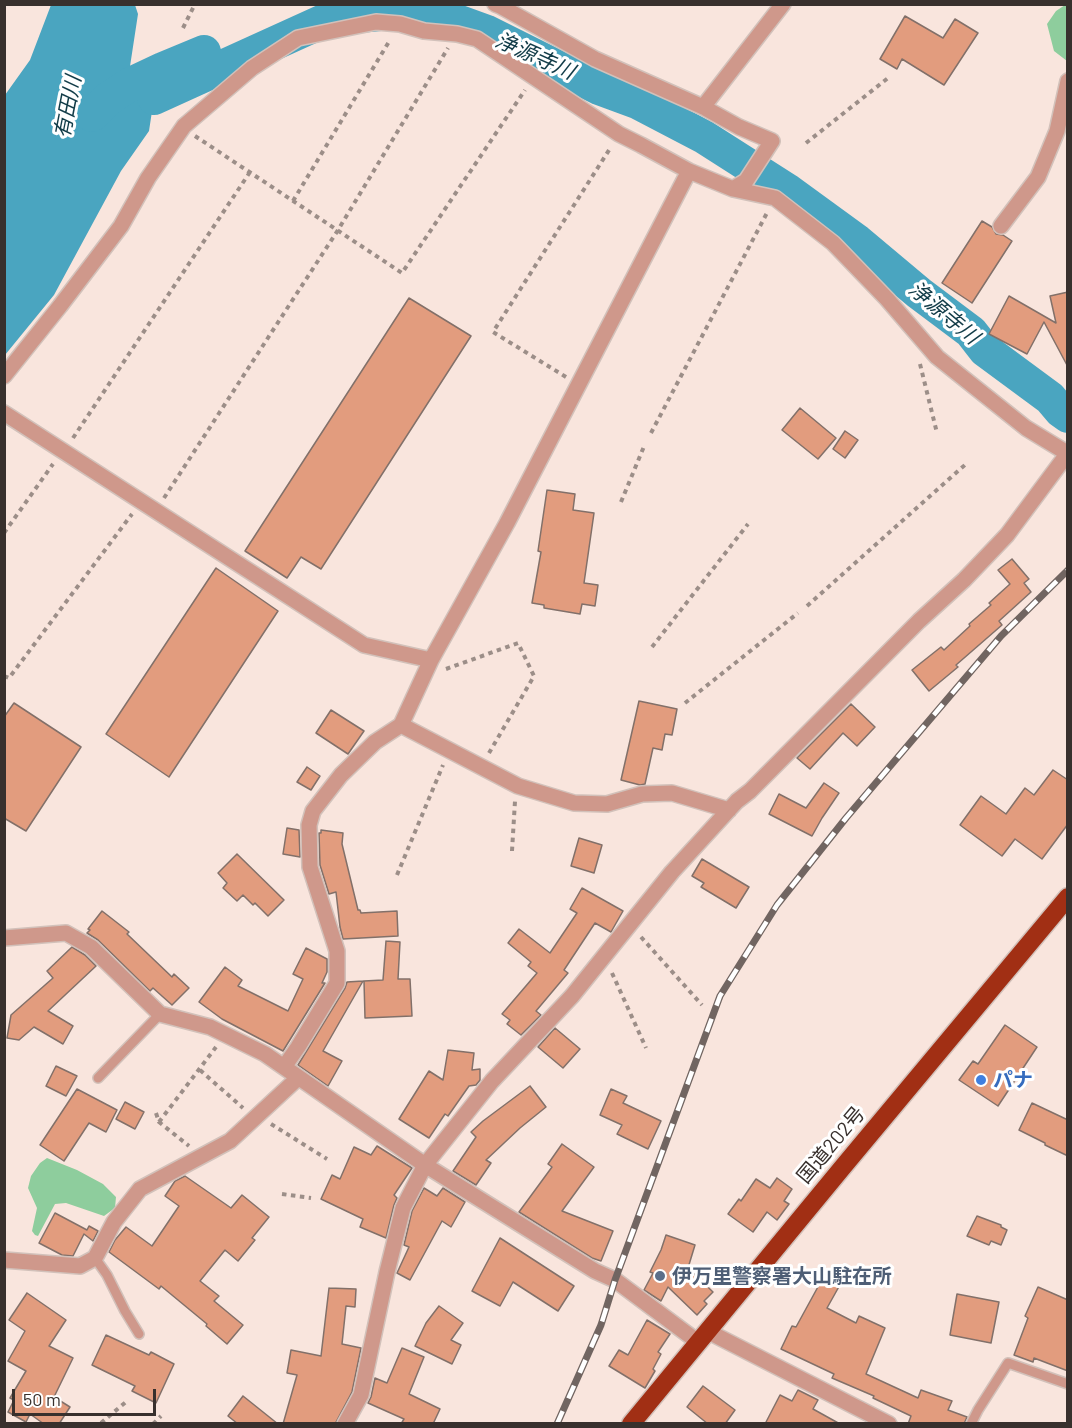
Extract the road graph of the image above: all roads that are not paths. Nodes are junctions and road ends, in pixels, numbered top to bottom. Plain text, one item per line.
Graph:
1 (495, 4) edge
2 (783, 4) edge
3 (1068, 81) edge
4 (703, 107) junction
5 (689, 171) junction
6 (740, 185) junction
7 (1001, 225) dead end
8 (4, 376) edge
9 (4, 413) edge
10 (1067, 453) edge
11 (431, 660) junction
12 (401, 725) junction
13 (729, 810) junction
14 (1068, 897) edge
15 (4, 938) edge
16 (160, 1014) junction
17 (284, 1067) junction
18 (98, 1078) dead end
19 (298, 1078) junction
20 (425, 1165) junction
21 (94, 1258) junction
22 (4, 1260) edge
23 (139, 1334) dead end
24 (702, 1336) junction
25 (1068, 1384) edge
26 (345, 1424) edge
27 (631, 1424) edge
28 (889, 1424) edge
29 (971, 1424) edge

1 - 4 street
2 - 4 street
3 - 7 street
4 - 6 street
5 - 6 street
5 - 8 street
5 - 11 street
6 - 10 street
9 - 11 street
10 - 13 street
11 - 12 street
12 - 13 street
12 - 17 street
13 - 20 street
14 - 24 highway, 国道202号
15 - 16 street
16 - 17 street
16 - 18 lane
17 - 19 street
19 - 20 street
19 - 21 street
20 - 24 street
20 - 26 street
21 - 22 street
21 - 23 lane
24 - 27 highway, 国道202号
24 - 28 street
25 - 29 lane

